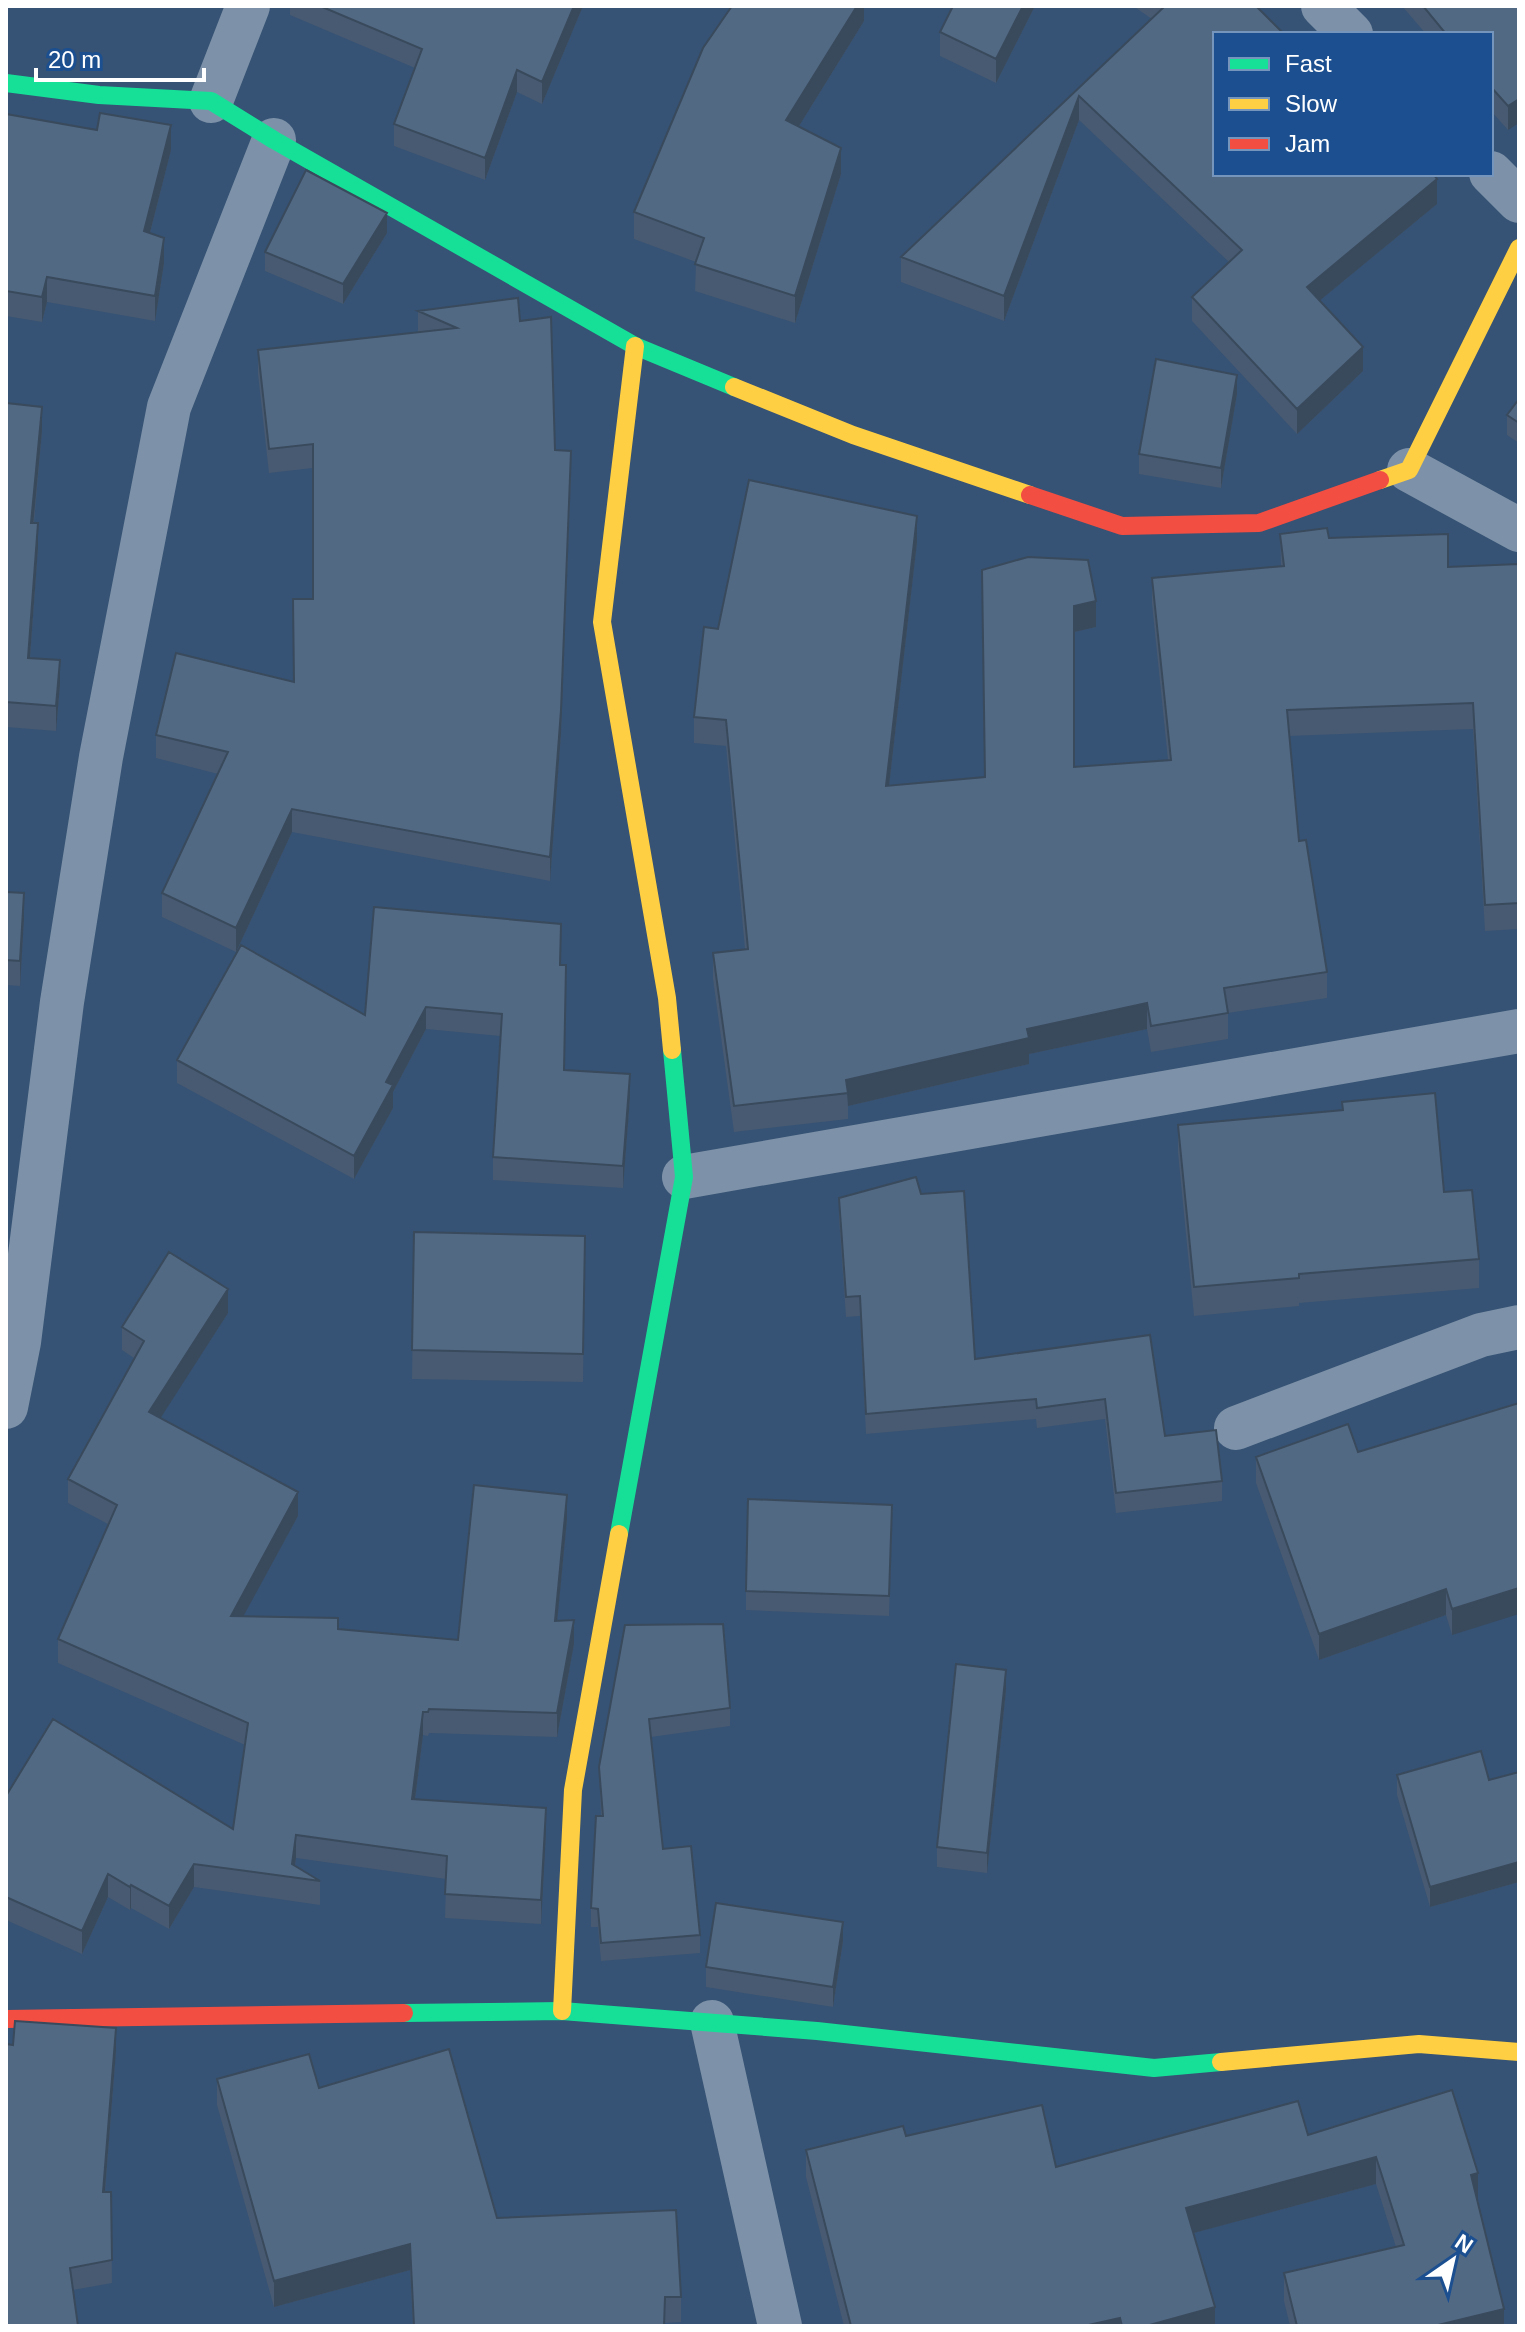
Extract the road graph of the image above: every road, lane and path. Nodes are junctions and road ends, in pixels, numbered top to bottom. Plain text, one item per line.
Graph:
1 (248, 6) edge
2 (1323, 6) edge
3 (1349, 32) edge
4 (6, 83) edge
5 (211, 101) junction
6 (274, 140) junction
7 (1493, 175) edge
8 (1519, 201) edge
9 (1519, 248) edge
10 (635, 346) junction
11 (1409, 470) junction
12 (1519, 530) edge
13 (1519, 1031) edge
14 (684, 1177) junction
15 (1519, 1327) edge
16 (6, 1407) edge
17 (1236, 1428) dead end
18 (562, 2011) junction
19 (6, 2019) edge
20 (712, 2022) junction
21 (1519, 2052) edge
22 (780, 2326) edge

1 - 5 street
2 - 3 street
4 - 5 street
5 - 6 street
6 - 10 street
6 - 16 street
7 - 8 street
9 - 11 street
10 - 11 street
10 - 14 street
11 - 12 street
13 - 14 street
14 - 18 street
15 - 17 street
18 - 19 street
18 - 20 street
20 - 21 street
20 - 22 street

